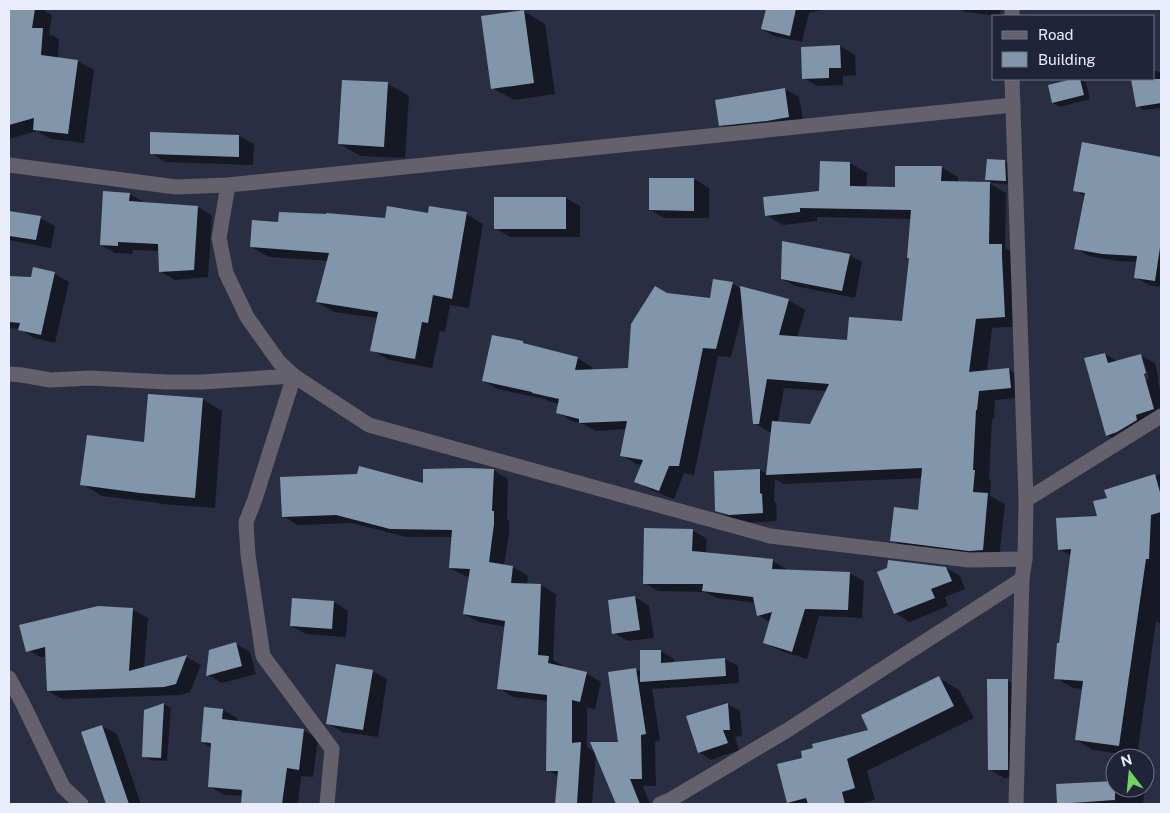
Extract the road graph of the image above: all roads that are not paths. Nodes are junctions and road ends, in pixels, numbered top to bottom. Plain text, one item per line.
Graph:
1 (1012, 80) edge
2 (1012, 105) junction
3 (9, 165) edge
4 (228, 185) junction
5 (9, 374) edge
6 (294, 376) junction
7 (1161, 416) edge
8 (1026, 500) junction
9 (1025, 559) junction
10 (1022, 579) junction
11 (9, 678) edge
12 (81, 804) edge
13 (327, 804) edge
14 (660, 804) edge
15 (1016, 804) edge

1 - 2 street
2 - 4 street
2 - 8 street
3 - 4 street
4 - 6 street
5 - 6 street
6 - 9 street
6 - 13 street
7 - 8 street
8 - 9 street
9 - 10 street
10 - 14 street
10 - 15 street
11 - 12 street

